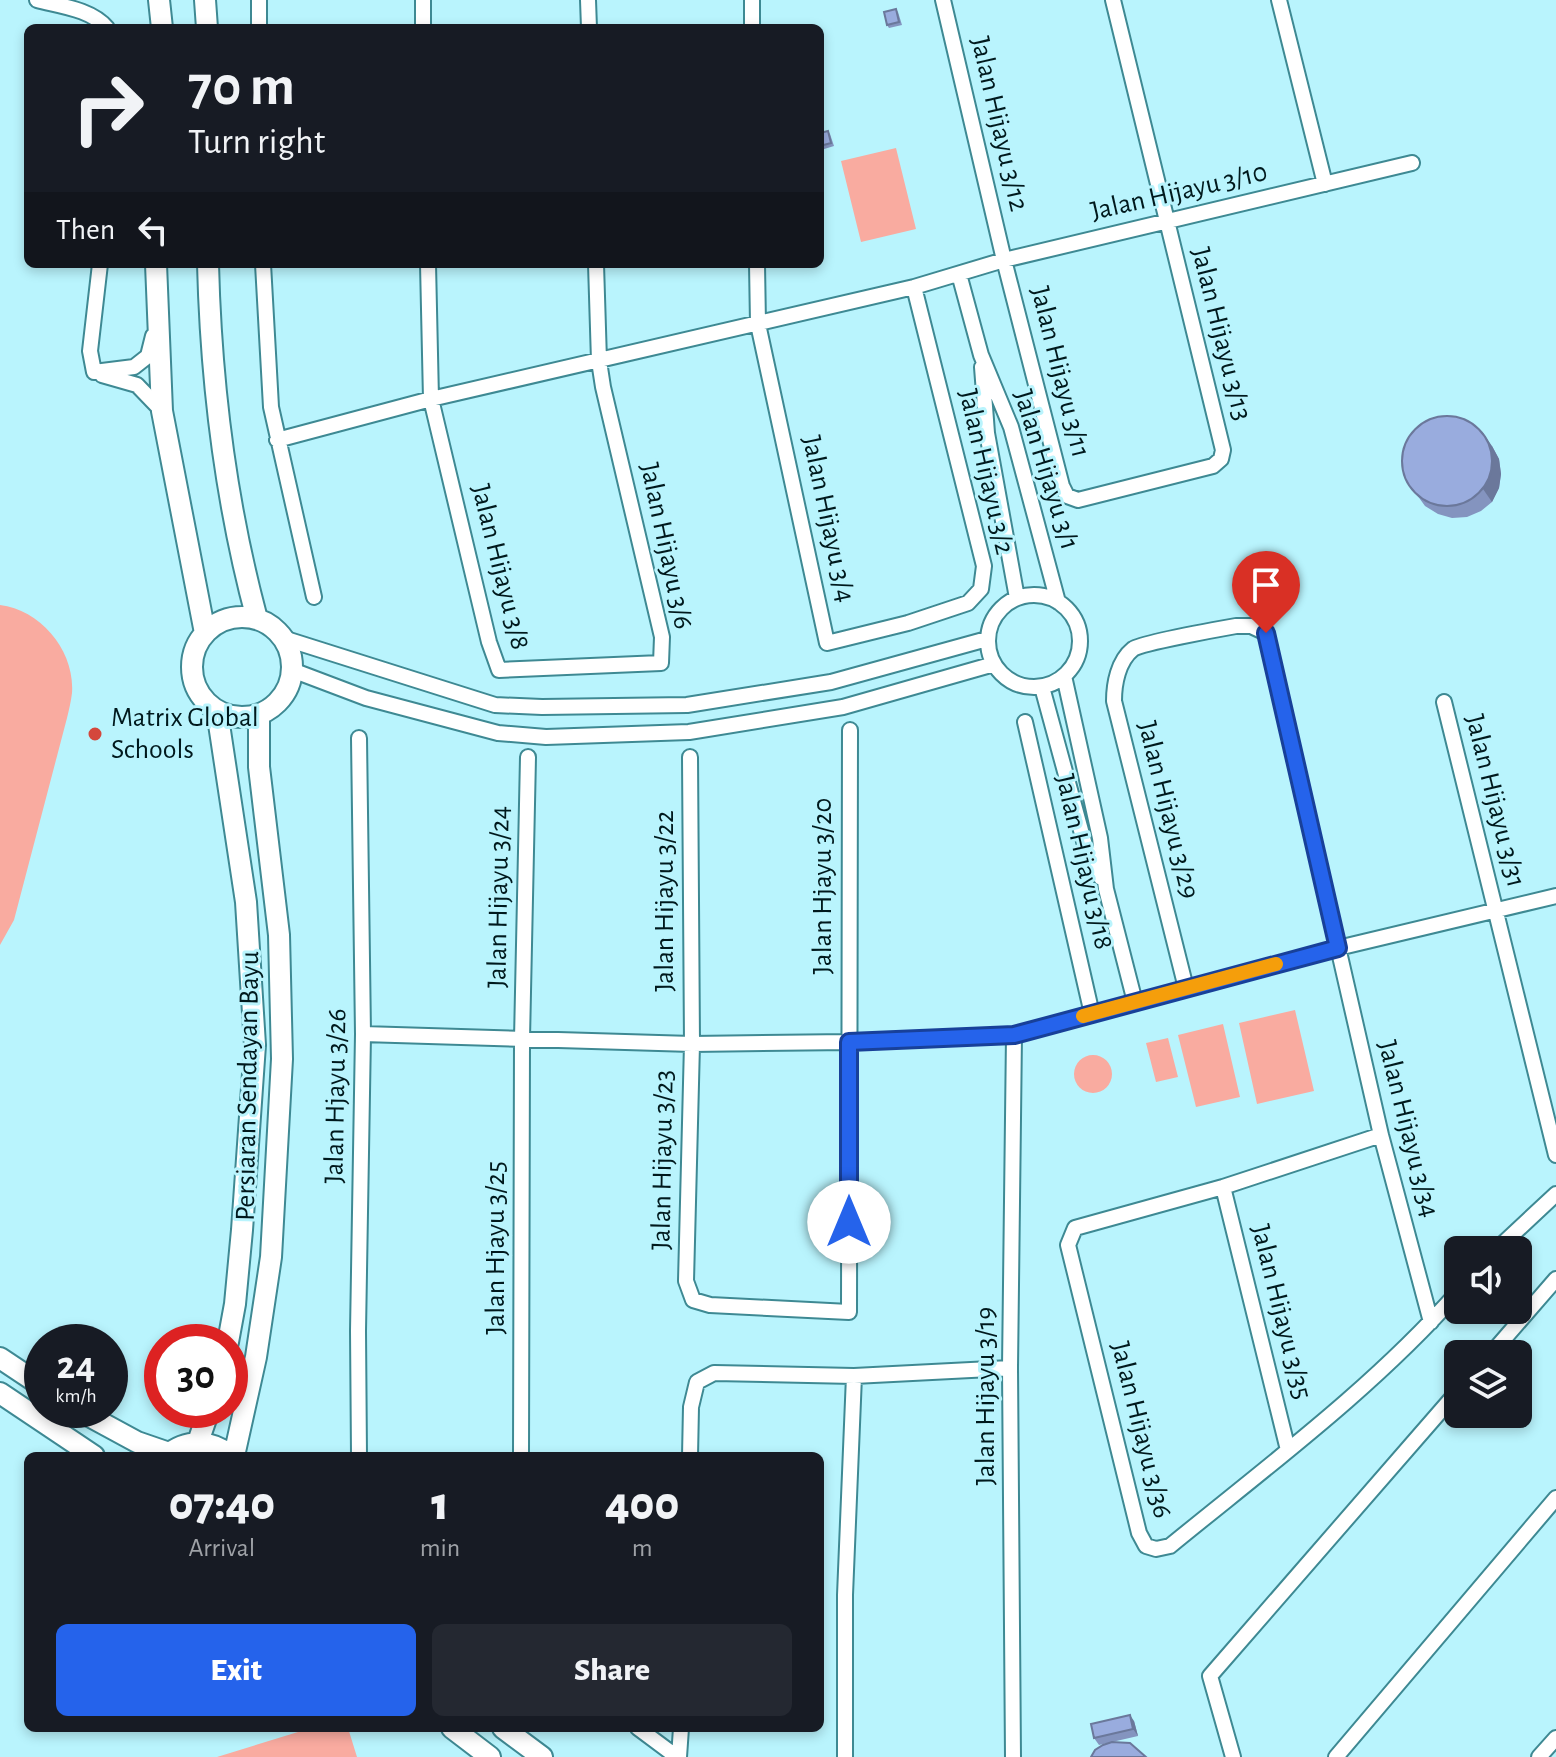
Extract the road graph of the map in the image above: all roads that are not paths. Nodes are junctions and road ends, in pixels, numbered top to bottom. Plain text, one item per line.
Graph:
1 (37, 0) edge
2 (159, 0) edge
3 (205, 0) edge
4 (259, 0) edge
5 (423, 0) edge
6 (588, 0) edge
7 (752, 0) edge
8 (943, 0) edge
9 (1113, 0) edge
10 (1279, 0) edge
11 (104, 24) edge
12 (162, 24) edge
13 (207, 24) edge
14 (259, 24) edge
15 (423, 24) edge
16 (589, 24) edge
17 (752, 24) edge
18 (1412, 163) dead end
19 (1325, 184) junction
20 (1167, 221) junction
21 (1004, 260) junction
22 (100, 268) edge
23 (156, 268) edge
24 (208, 268) edge
25 (263, 268) edge
26 (428, 268) edge
27 (596, 268) edge
28 (757, 268) edge
29 (959, 274) junction
30 (914, 287) junction
31 (157, 321) junction
32 (758, 324) junction
33 (981, 355) junction
34 (599, 361) junction
35 (94, 372) junction
36 (431, 399) junction
37 (162, 411) junction
38 (277, 440) junction
39 (1067, 496) joint
40 (314, 597) dead end
41 (1017, 598) junction
42 (1058, 602) junction
43 (257, 619) junction
44 (908, 623) joint
45 (205, 633) junction
46 (1266, 633) joint
47 (283, 638) junction
48 (987, 639) junction
49 (994, 664) junction
50 (579, 667) joint
51 (292, 670) junction
52 (1064, 676) junction
53 (1042, 687) junction
54 (1444, 702) dead end
55 (217, 711) junction
56 (259, 715) junction
57 (1025, 722) dead end
58 (850, 730) dead end
59 (359, 738) dead end
60 (528, 757) dead end
61 (690, 757) dead end
62 (1106, 889) junction
63 (1556, 896) edge
64 (1496, 912) junction
65 (1338, 948) junction
66 (1186, 988) junction
67 (1135, 1002) junction
68 (1092, 1014) junction
69 (363, 1034) junction
70 (1014, 1035) junction
71 (522, 1039) junction
72 (849, 1042) junction
73 (692, 1044) junction
74 (1381, 1135) junction
75 (1556, 1155) edge
76 (1223, 1187) junction
77 (1556, 1194) edge
78 (1511, 1236) edge
79 (687, 1277) joint
80 (1556, 1279) edge
81 (1444, 1308) edge
82 (1431, 1322) junction
83 (231, 1324) edge
84 (1503, 1340) edge
85 (0, 1358) edge
86 (1010, 1368) junction
87 (24, 1374) edge
88 (854, 1376) junction
89 (0, 1393) edge
90 (1444, 1407) edge
91 (111, 1428) edge
92 (203, 1428) edge
93 (198, 1442) junction
94 (1288, 1450) junction
95 (88, 1452) edge
96 (162, 1452) edge
97 (170, 1452) edge
98 (226, 1452) edge
99 (234, 1452) edge
100 (359, 1452) edge
101 (521, 1452) edge
102 (690, 1452) edge
103 (1556, 1498) edge
104 (457, 1732) edge
105 (508, 1732) edge
106 (644, 1732) edge
107 (681, 1732) edge
108 (1556, 1738) edge
109 (490, 1757) edge
110 (542, 1757) edge
111 (678, 1757) edge
112 (845, 1757) edge
113 (1013, 1757) edge
114 (1233, 1757) edge
115 (1336, 1757) edge
116 (1539, 1757) edge

1 - 11 street
2 - 12 street
3 - 13 street
4 - 14 street
5 - 15 street
6 - 16 street
7 - 17 street
8 - 21 street, Jalan Hijayu 3/12
9 - 20 street, Jalan Hijayu 3/13
10 - 19 street
18 - 19 street, Jalan Hijayu 3/10
19 - 20 street, Jalan Hijayu 3/10
20 - 21 street, Jalan Hijayu 3/10
20 - 39 street, Jalan Hijayu 3/13
21 - 29 street, Jalan Hijayu 3/10
21 - 39 street, Jalan Hijayu 3/11
22 - 35 street
23 - 31 street
24 - 43 street
25 - 38 street
26 - 36 street
27 - 34 street
28 - 32 street
29 - 30 street, Jalan Hijayu 3/10
29 - 33 street, Jalan Hijayu 3/1
30 - 32 street, Jalan Hijayu 3/10
30 - 44 street, Jalan Hijayu 3/2
31 - 35 street
31 - 37 street
32 - 34 street, Jalan Hijayu 3/10
32 - 44 street, Jalan Hijayu 3/4
33 - 41 street, Jalan Hijayu 3/1
33 - 42 street, Jalan Hijayu 3/1
34 - 36 street, Jalan Hijayu 3/10
34 - 50 street, Jalan Hijayu 3/6
35 - 37 street
36 - 38 street, Jalan Hijayu 3/10
36 - 50 street, Jalan Hijayu 3/8
37 - 45 street
38 - 40 street
41 - 42 street
41 - 48 street
42 - 52 street
43 - 45 street
43 - 47 street
45 - 55 street
46 - 65 street, Jalan Hijayu 3/34
46 - 66 street, Jalan Hijayu 3/29
47 - 48 street
47 - 51 street
48 - 49 street
49 - 51 street
49 - 53 street
51 - 56 street
52 - 53 street
52 - 62 street
53 - 62 street
54 - 64 street, Jalan Hijayu 3/31
55 - 56 street
55 - 83 street, Persiaran Sendayan Bayu
56 - 99 street, Persiaran Sendayan Bayu
57 - 68 street, Jalan Hijayu 3/18
58 - 72 street, Jalan Hjayu 3/20
59 - 69 street, Jalan Hjayu 3/26
60 - 71 street, Jalan Hijayu 3/24
61 - 73 street, Jalan Hijayu 3/22
62 - 67 street
63 - 64 street
64 - 65 street
64 - 75 street, Jalan Hijayu 3/31
65 - 66 street
65 - 74 street, Jalan Hijayu 3/34
66 - 67 street
67 - 68 street
68 - 70 street
69 - 71 street
69 - 100 street, Jalan Hjayu 3/26
70 - 72 street
70 - 86 street, Jalan Hijayu 3/19
71 - 73 street
71 - 101 street, Jalan Hjayu 3/25
72 - 73 street
72 - 79 street, Jalan Hjayu 3/20
73 - 79 street, Jalan Hijayu 3/23
74 - 76 street
74 - 82 street, Jalan Hijayu 3/34
76 - 94 street, Jalan Hijayu 3/35
76 - 94 street, Jalan Hijayu 3/36
77 - 78 street
80 - 84 street
81 - 82 street
82 - 94 street
85 - 87 street
86 - 88 street
86 - 113 street, Jalan Hijayu 3/19
88 - 102 street
88 - 112 street
89 - 95 street
90 - 114 street
91 - 96 street
92 - 93 street
93 - 97 street
93 - 98 street
103 - 115 street
104 - 109 street
105 - 110 street
106 - 111 street
107 - 111 street
108 - 116 street

